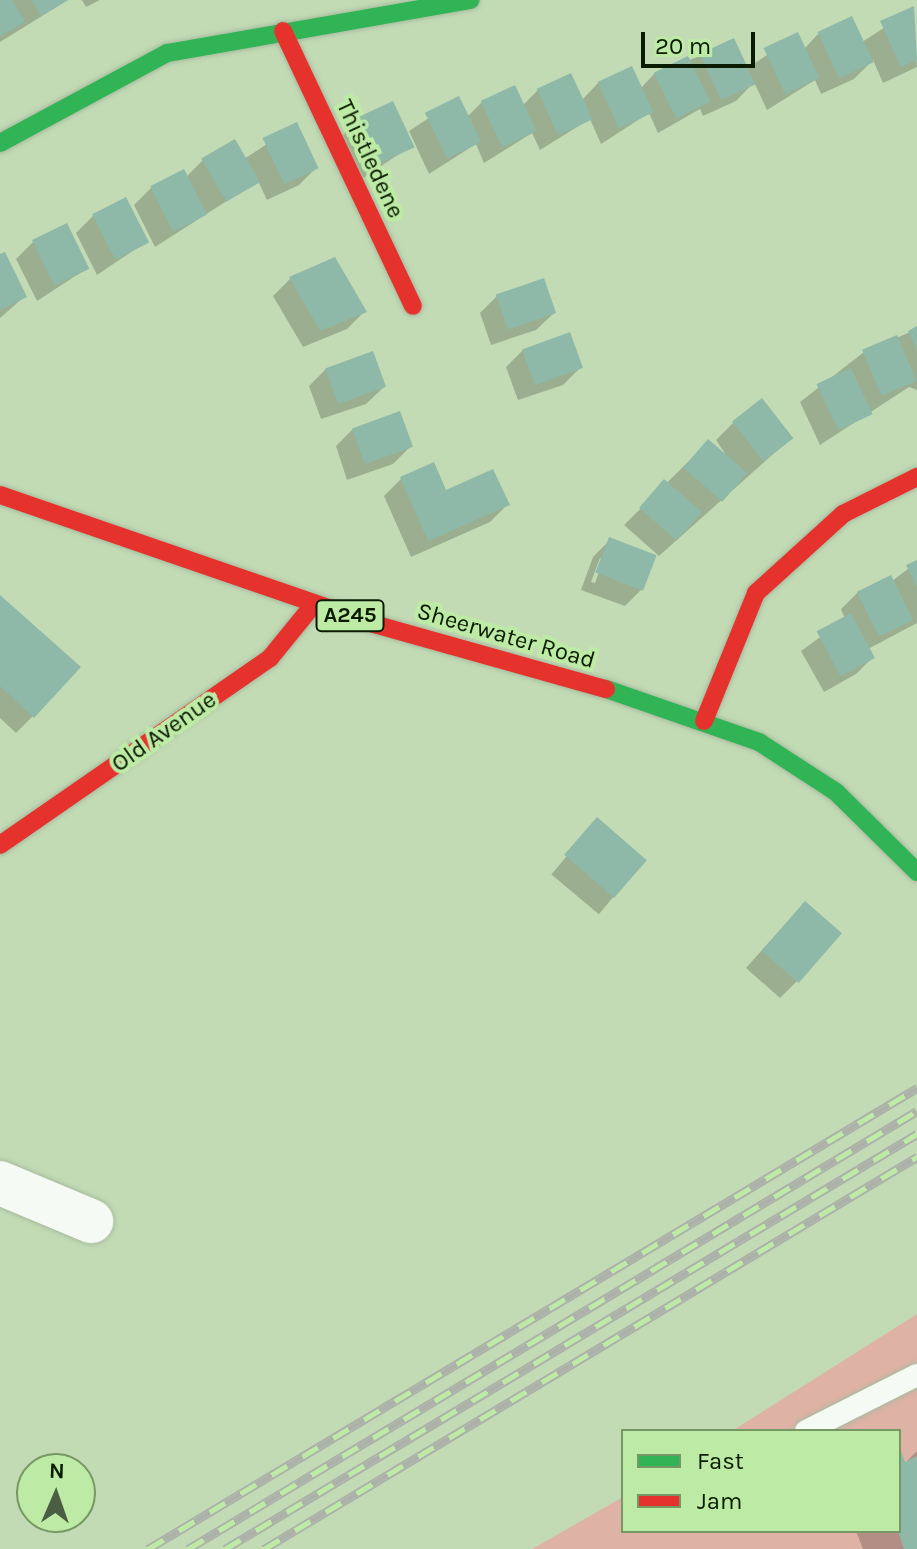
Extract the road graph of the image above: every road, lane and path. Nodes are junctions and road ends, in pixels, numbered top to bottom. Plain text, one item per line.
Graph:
1 (470, 0) edge
2 (283, 31) junction
3 (0, 143) edge
4 (413, 306) dead end
5 (917, 477) edge
6 (0, 495) edge
7 (314, 604) junction
8 (704, 721) junction
9 (0, 845) edge
10 (917, 872) edge
11 (0, 1183) edge
12 (91, 1221) dead end
13 (917, 1375) edge
14 (810, 1429) edge

1 - 2 street
2 - 3 street
2 - 4 street, Thistledene
5 - 8 street
6 - 7 street, Sheerwater Road / A245
7 - 8 street, Sheerwater Road / A245
7 - 9 street, Old Avenue
8 - 10 street, Sheerwater Road / A245
11 - 12 street
13 - 14 lane

